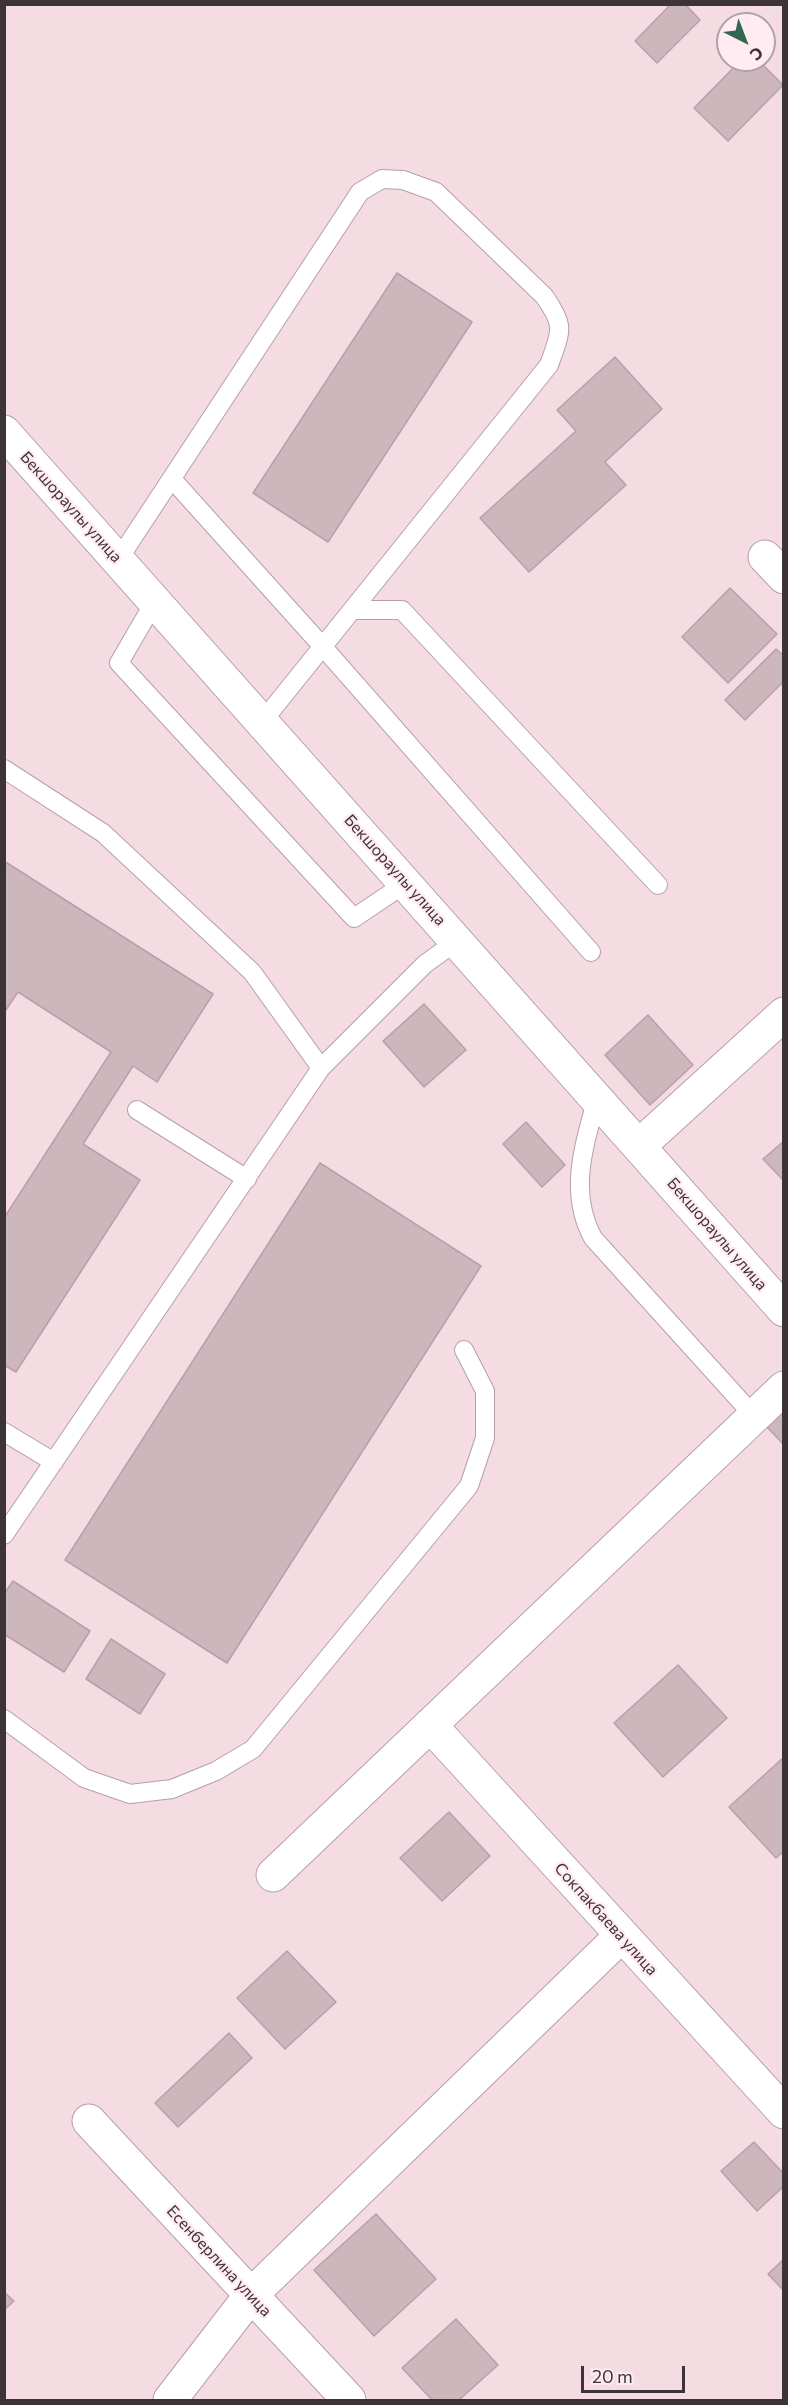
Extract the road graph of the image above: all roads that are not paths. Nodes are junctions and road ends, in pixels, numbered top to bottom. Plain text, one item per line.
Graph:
1 (4, 432) edge
2 (172, 479) junction
3 (118, 560) junction
4 (155, 601) junction
5 (352, 610) junction
6 (323, 646) junction
7 (262, 722) junction
8 (4, 769) edge
9 (406, 883) junction
10 (658, 885) dead end
11 (457, 941) junction
12 (591, 952) dead end
13 (783, 1014) edge
14 (321, 1068) junction
15 (597, 1098) junction
16 (137, 1110) dead end
17 (639, 1146) junction
18 (247, 1179) junction
19 (783, 1310) edge
20 (464, 1350) dead end
21 (783, 1388) edge
22 (754, 1416) junction
23 (4, 1432) edge
24 (54, 1462) junction
25 (4, 1535) edge
26 (4, 1719) edge
27 (430, 1725) junction
28 (273, 1875) dead end
29 (621, 1936) junction
30 (783, 2112) edge
31 (89, 2121) dead end
32 (251, 2295) junction
33 (170, 2400) edge
34 (350, 2400) edge

1 - 3 street, Бекшораулы улица
2 - 3 lane
2 - 5 lane
2 - 6 lane
3 - 4 street, Бекшораулы улица
4 - 7 street, Бекшораулы улица
4 - 9 lane
5 - 6 lane
5 - 10 lane
6 - 7 lane
6 - 12 lane
7 - 9 street, Бекшораулы улица
8 - 14 lane
9 - 11 street, Бекшораулы улица
11 - 14 lane
11 - 15 street, Бекшораулы улица
13 - 17 street
14 - 18 lane
15 - 17 street, Бекшораулы улица
15 - 22 lane
16 - 18 lane
17 - 19 street, Бекшораулы улица
18 - 24 lane
20 - 26 lane
21 - 22 street
22 - 27 street
23 - 24 lane
24 - 25 lane
27 - 28 street
27 - 29 street, Сокпакбаева улица
29 - 30 street, Сокпакбаева улица
29 - 32 street
31 - 32 street, Есенберлина улица
32 - 33 street
32 - 34 street, Есенберлина улица

